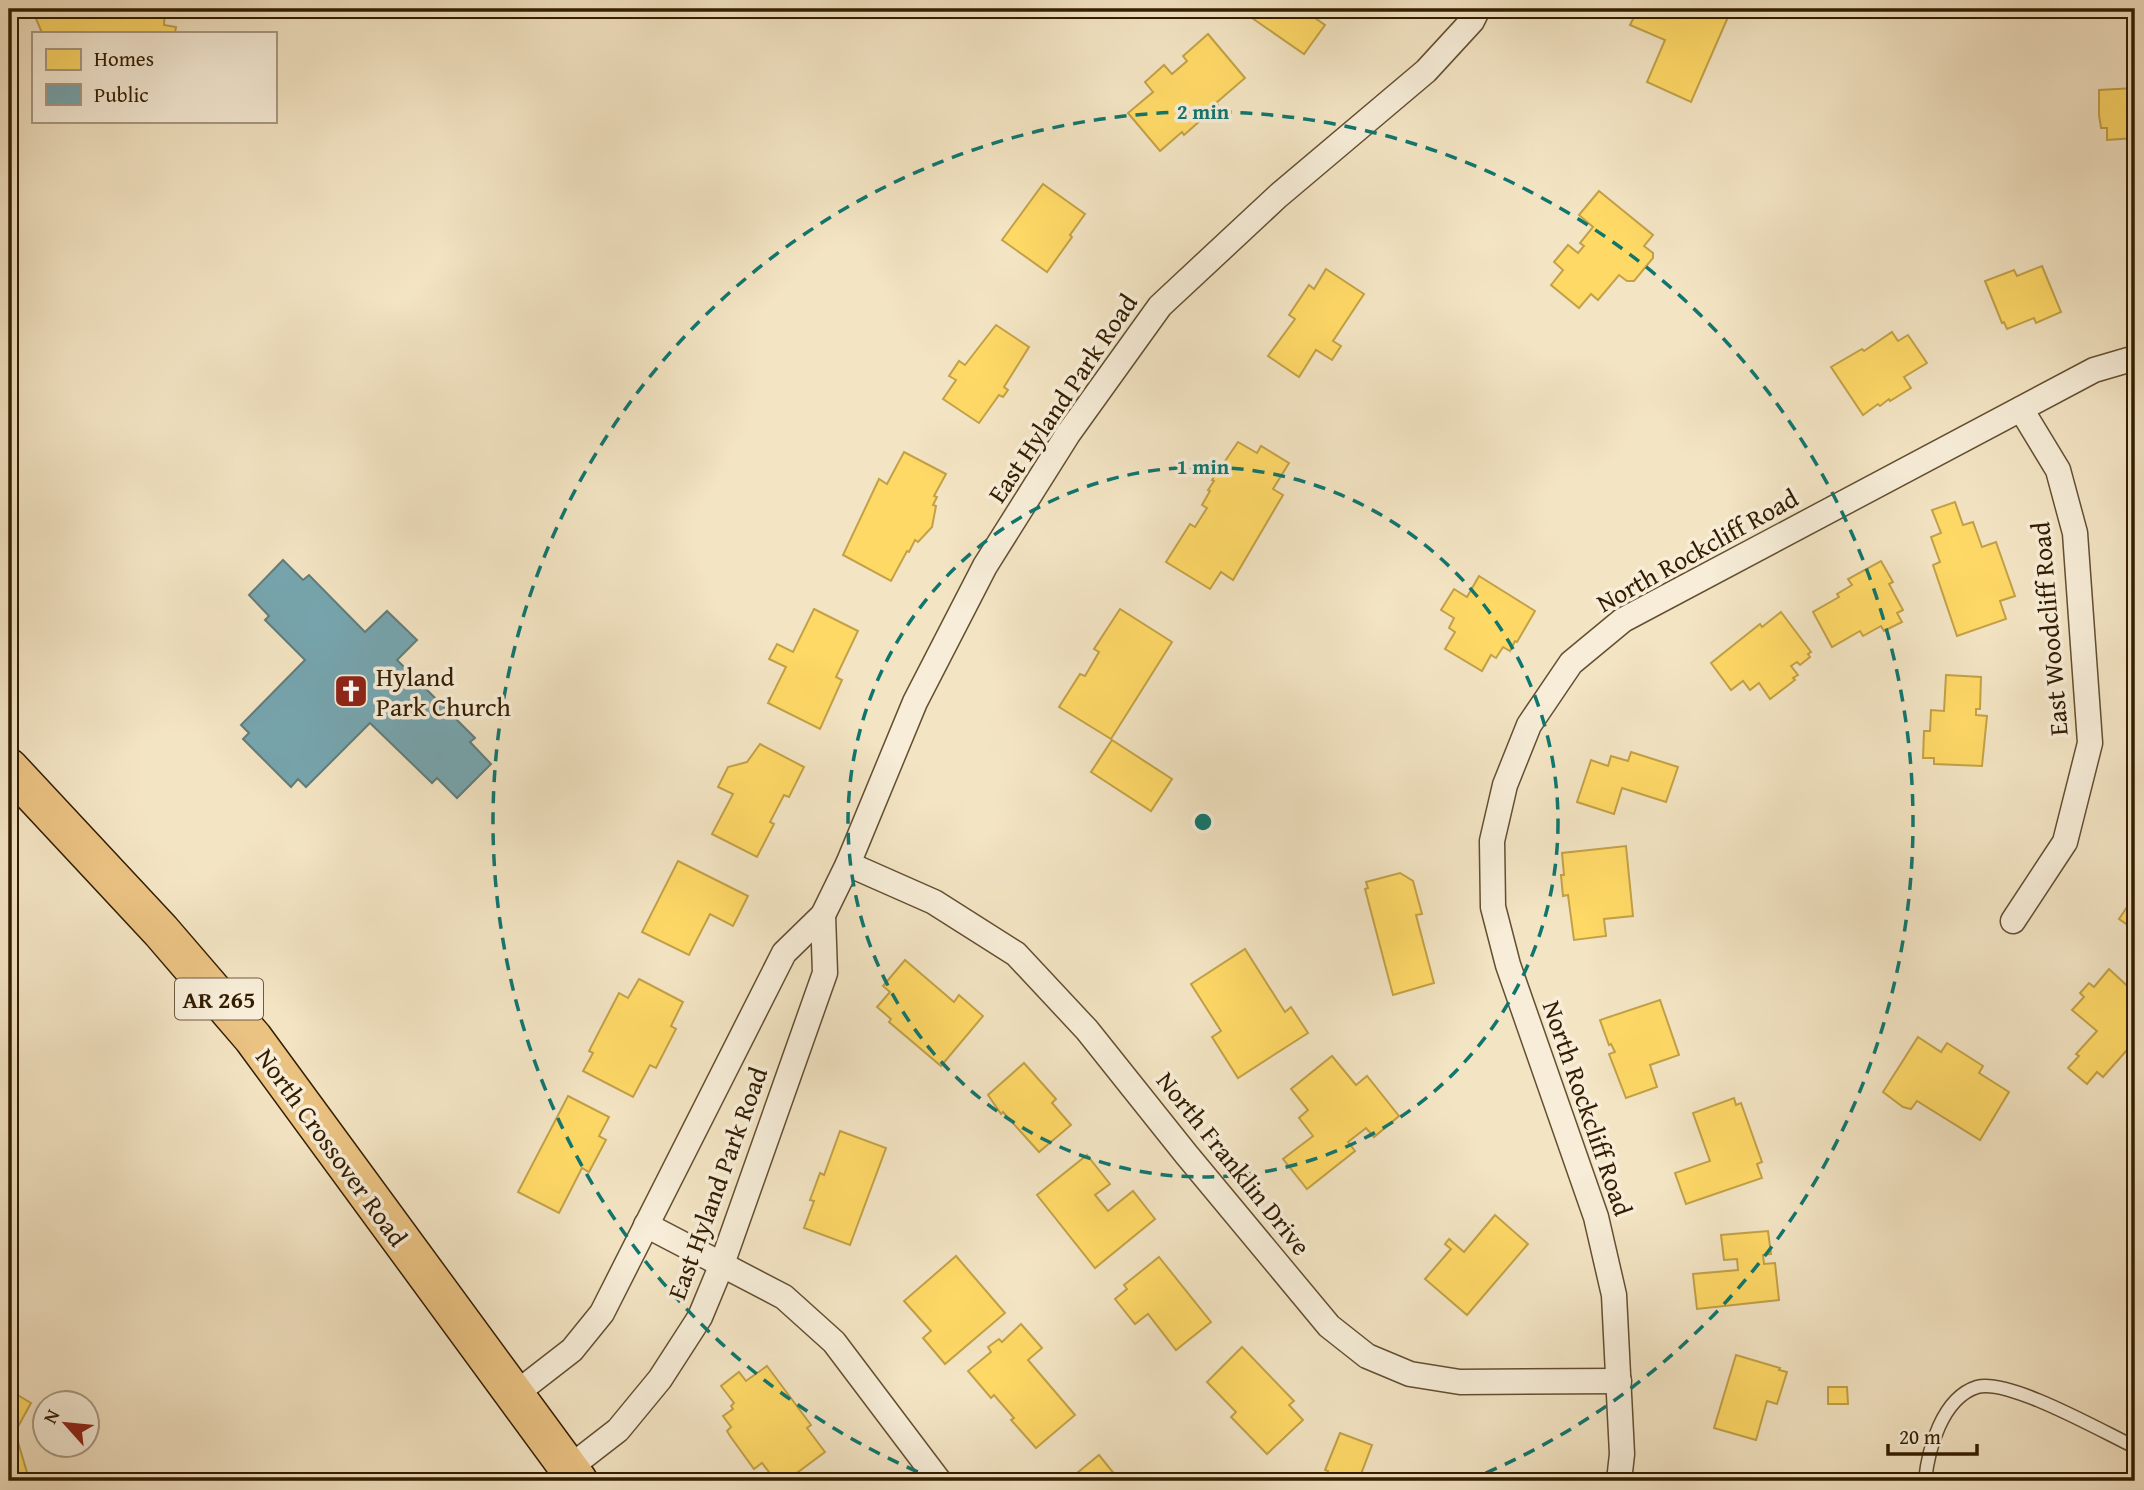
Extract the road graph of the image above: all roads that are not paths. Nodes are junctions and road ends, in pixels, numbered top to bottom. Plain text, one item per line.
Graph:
1 (1478, 9) edge
2 (2135, 358) edge
3 (2021, 409) junction
4 (9, 768) edge
5 (848, 864) junction
6 (823, 915) junction
7 (2013, 921) dead end
8 (646, 1225) junction
9 (722, 1264) junction
10 (1619, 1381) junction
11 (514, 1395) junction
12 (2135, 1447) edge
13 (573, 1475) edge
14 (939, 1481) edge
15 (1619, 1481) edge
16 (1925, 1481) edge

1 - 5 street, East Hyland Park Road
2 - 3 street, North Rockcliff Road
3 - 7 street, East Woodcliff Road
3 - 10 street, North Rockcliff Road
4 - 11 main road, North Crossover Road / AR 265
5 - 6 street, East Hyland Park Road
5 - 10 street, North Franklin Drive
6 - 8 street, East Hyland Park Road
6 - 9 street, East Hyland Park Road
8 - 9 street
8 - 11 street, East Hyland Park Road
9 - 13 street, East Hyland Park Road
9 - 14 street
10 - 15 street, North Rockcliff Road
11 - 13 main road, North Crossover Road / AR 265
12 - 16 lane

